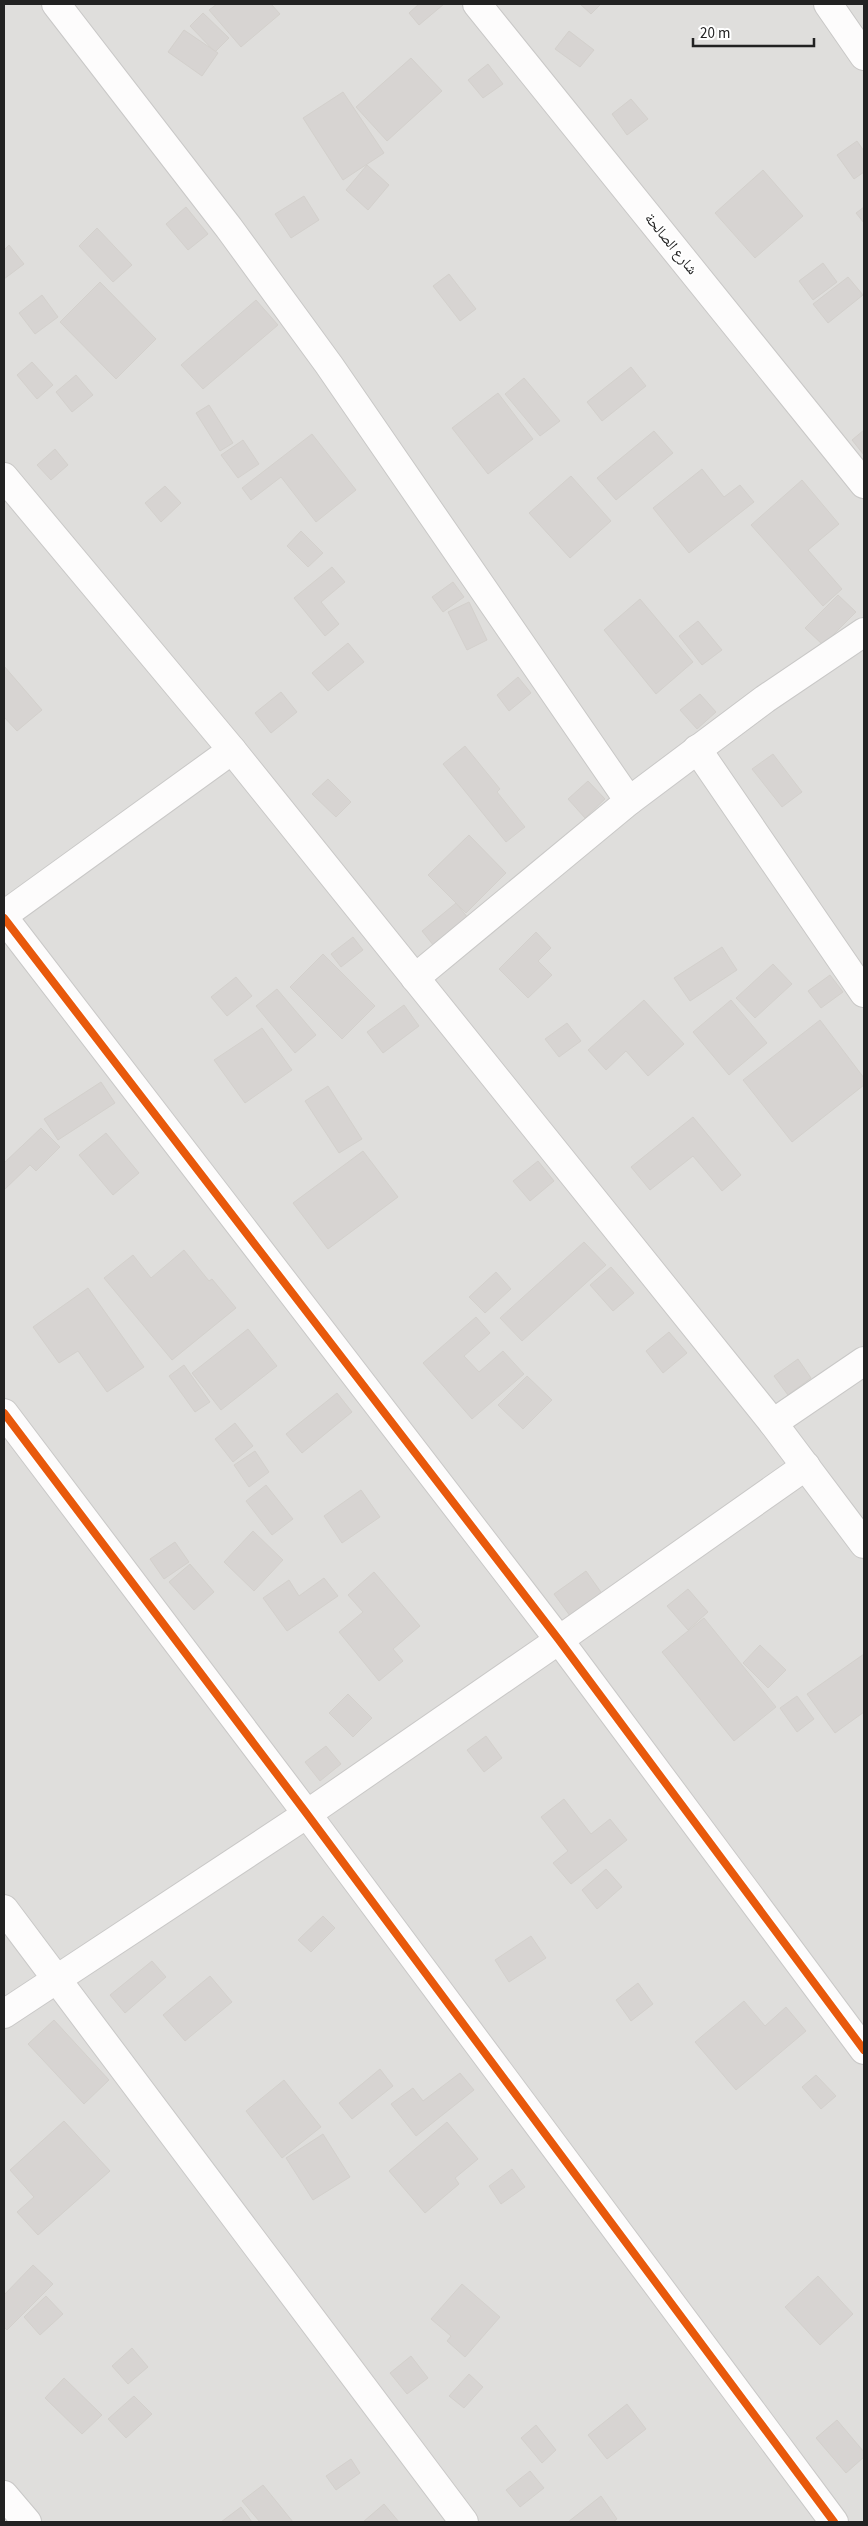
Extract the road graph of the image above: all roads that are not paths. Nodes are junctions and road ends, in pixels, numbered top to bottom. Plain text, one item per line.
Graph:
1 (56, 4) edge
2 (477, 4) edge
3 (828, 4) edge
4 (864, 56) edge
5 (4, 478) edge
6 (864, 484) edge
7 (864, 632) edge
8 (696, 749) junction
9 (232, 750) junction
10 (629, 800) junction
11 (4, 916) edge
12 (415, 978) junction
13 (864, 993) edge
14 (864, 1361) edge
15 (4, 1413) edge
16 (773, 1423) junction
17 (806, 1466) junction
18 (864, 1544) edge
19 (560, 1640) junction
20 (307, 1814) junction
21 (4, 1910) edge
22 (58, 1978) junction
23 (4, 2014) edge
24 (864, 2050) edge
25 (4, 2495) edge
26 (27, 2522) edge
27 (464, 2522) edge
28 (834, 2522) edge

1 - 10 street
2 - 6 street, شارع الصالحة
3 - 4 street
5 - 9 street
7 - 8 street
8 - 10 street
8 - 13 street
9 - 11 street
9 - 12 street
10 - 12 street
11 - 19 street
12 - 16 street
14 - 16 street
15 - 20 street
16 - 17 street
17 - 18 street
17 - 19 street
19 - 20 street
19 - 24 street
20 - 22 street
20 - 28 street
21 - 22 street
22 - 23 street
22 - 27 street
25 - 26 street

